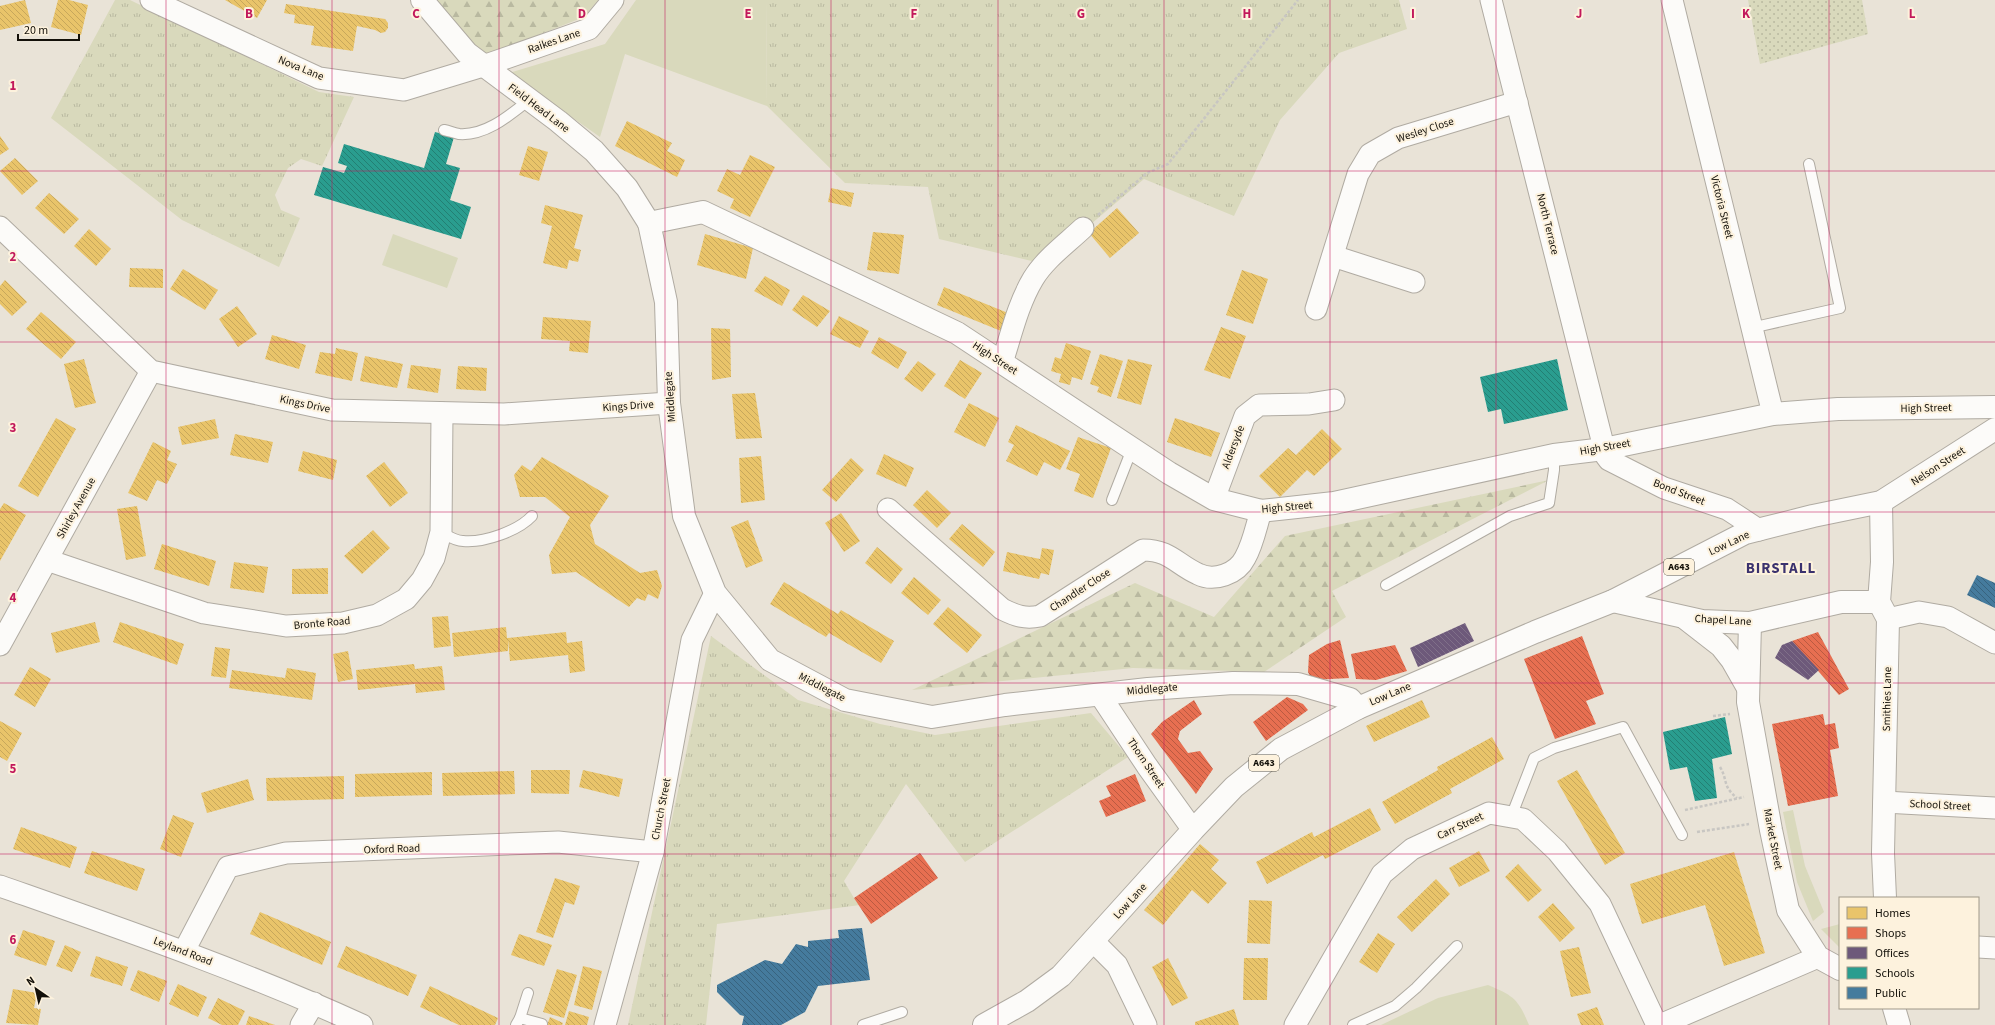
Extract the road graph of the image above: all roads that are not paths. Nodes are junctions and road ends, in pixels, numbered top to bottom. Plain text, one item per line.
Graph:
1 (151, 0) edge
2 (422, 0) edge
3 (613, 0) edge
4 (1491, 0) edge
5 (1672, 0) edge
6 (483, 66) junction
7 (529, 100) junction
8 (1517, 102) junction
9 (444, 130) dead end
10 (1809, 164) dead end
11 (649, 223) junction
12 (0, 227) edge
13 (1083, 228) road end
14 (1333, 256) junction
15 (1414, 282) dead end
16 (1316, 309) dead end
17 (1752, 328) junction
18 (1002, 363) junction
19 (151, 371) junction
20 (1334, 400) dead end
21 (669, 403) junction
22 (1995, 407) edge
23 (442, 413) junction
24 (1773, 414) junction
25 (1995, 429) edge
26 (1132, 448) junction
27 (1604, 449) junction
28 (1554, 455) junction
29 (1214, 499) junction
30 (1112, 500) dead end
31 (1881, 502) junction
32 (888, 509) dead end
33 (1261, 512) junction
34 (532, 516) dead end
35 (1759, 530) junction
36 (441, 532) junction
37 (47, 560) junction
38 (1386, 585) dead end
39 (715, 593) junction
40 (1613, 601) junction
41 (1884, 610) junction
42 (1684, 617) junction
43 (1750, 623) junction
44 (1995, 642) edge
45 (0, 645) edge
46 (1748, 689) junction
47 (1100, 695) junction
48 (1358, 708) junction
49 (1884, 802) junction
50 (1995, 808) edge
51 (1511, 817) junction
52 (1193, 830) junction
53 (1682, 835) road end
54 (652, 852) junction
55 (0, 886) edge
56 (1885, 897) edge
57 (1094, 942) junction
58 (1457, 946) dead end
59 (1979, 947) edge
60 (1995, 948) edge
61 (184, 951) junction
62 (1818, 957) junction
63 (1839, 968) edge
64 (528, 993) dead end
65 (314, 1003) junction
66 (1894, 1009) edge
67 (902, 1012) dead end
68 (518, 1021) edge
69 (542, 1024) edge
70 (301, 1025) edge
71 (362, 1025) edge
72 (604, 1025) edge
73 (863, 1025) edge
74 (984, 1025) edge
75 (1146, 1025) edge
76 (1295, 1025) edge
77 (1353, 1025) edge
78 (1658, 1025) edge
79 (1900, 1025) edge

1 - 6 street, Nova Lane
2 - 6 main road, Field Head Lane
3 - 6 street, Raikes Lane
4 - 8 street, North Terrace
5 - 17 street, Victoria Street
6 - 7 main road, Field Head Lane
7 - 9 lane
7 - 11 main road, Field Head Lane
8 - 14 street, Wesley Close
8 - 27 street, North Terrace
10 - 17 lane
11 - 18 main road, High Street
11 - 21 main road, Middlegate
12 - 19 street
13 - 18 street
14 - 15 street
14 - 16 street, Wesley Close
17 - 24 street, Victoria Street
18 - 26 main road, High Street
19 - 23 street, Kings Drive
19 - 37 street, Shirley Avenue
20 - 29 street, Aldersyde
21 - 23 street, Kings Drive
21 - 39 main road, Middlegate
22 - 24 main road, High Street
23 - 36 street, Bronte Road
24 - 27 main road, High Street
25 - 31 main road, Nelson Street / A643
26 - 29 main road, High Street
26 - 30 lane
27 - 28 main road, High Street
27 - 35 street, Bond Street
28 - 33 main road, High Street
28 - 38 lane
29 - 33 main road, High Street
31 - 35 main road, Low Lane / A643
31 - 41 main road, Smithies Lane
32 - 33 street, Chandler Close
34 - 36 lane
35 - 40 main road, Low Lane / A643
36 - 37 street, Bronte Road
37 - 45 street, Shirley Avenue
39 - 47 main road, Middlegate
39 - 54 street, Church Street
40 - 42 main road, Chapel Lane
40 - 48 main road, Low Lane / A643
41 - 43 main road, Chapel Lane
41 - 44 street, Chapel Lane
41 - 49 main road, Smithies Lane
42 - 43 main road, Chapel Lane
42 - 46 main road, Market Street
43 - 46 main road, Market Street
46 - 62 main road, Market Street
47 - 48 main road, Middlegate
47 - 52 street, Thorn Street
48 - 52 main road, Low Lane / A643
49 - 50 street, School Street
49 - 56 main road, Smithies Lane
51 - 53 lane
51 - 76 street, Carr Street
51 - 78 street, Carr Street
52 - 57 main road, Low Lane / A643
54 - 61 street, Oxford Road
54 - 72 street, Church Street
55 - 61 street, Leyland Road
57 - 74 main road, Low Lane / A643
57 - 75 street
58 - 77 lane
59 - 60 street
61 - 65 street, Leyland Road
62 - 63 main road, Market Street
62 - 78 street
64 - 68 lane
65 - 70 street
65 - 71 street, Leyland Road
66 - 79 main road
67 - 73 lane
68 - 69 lane

